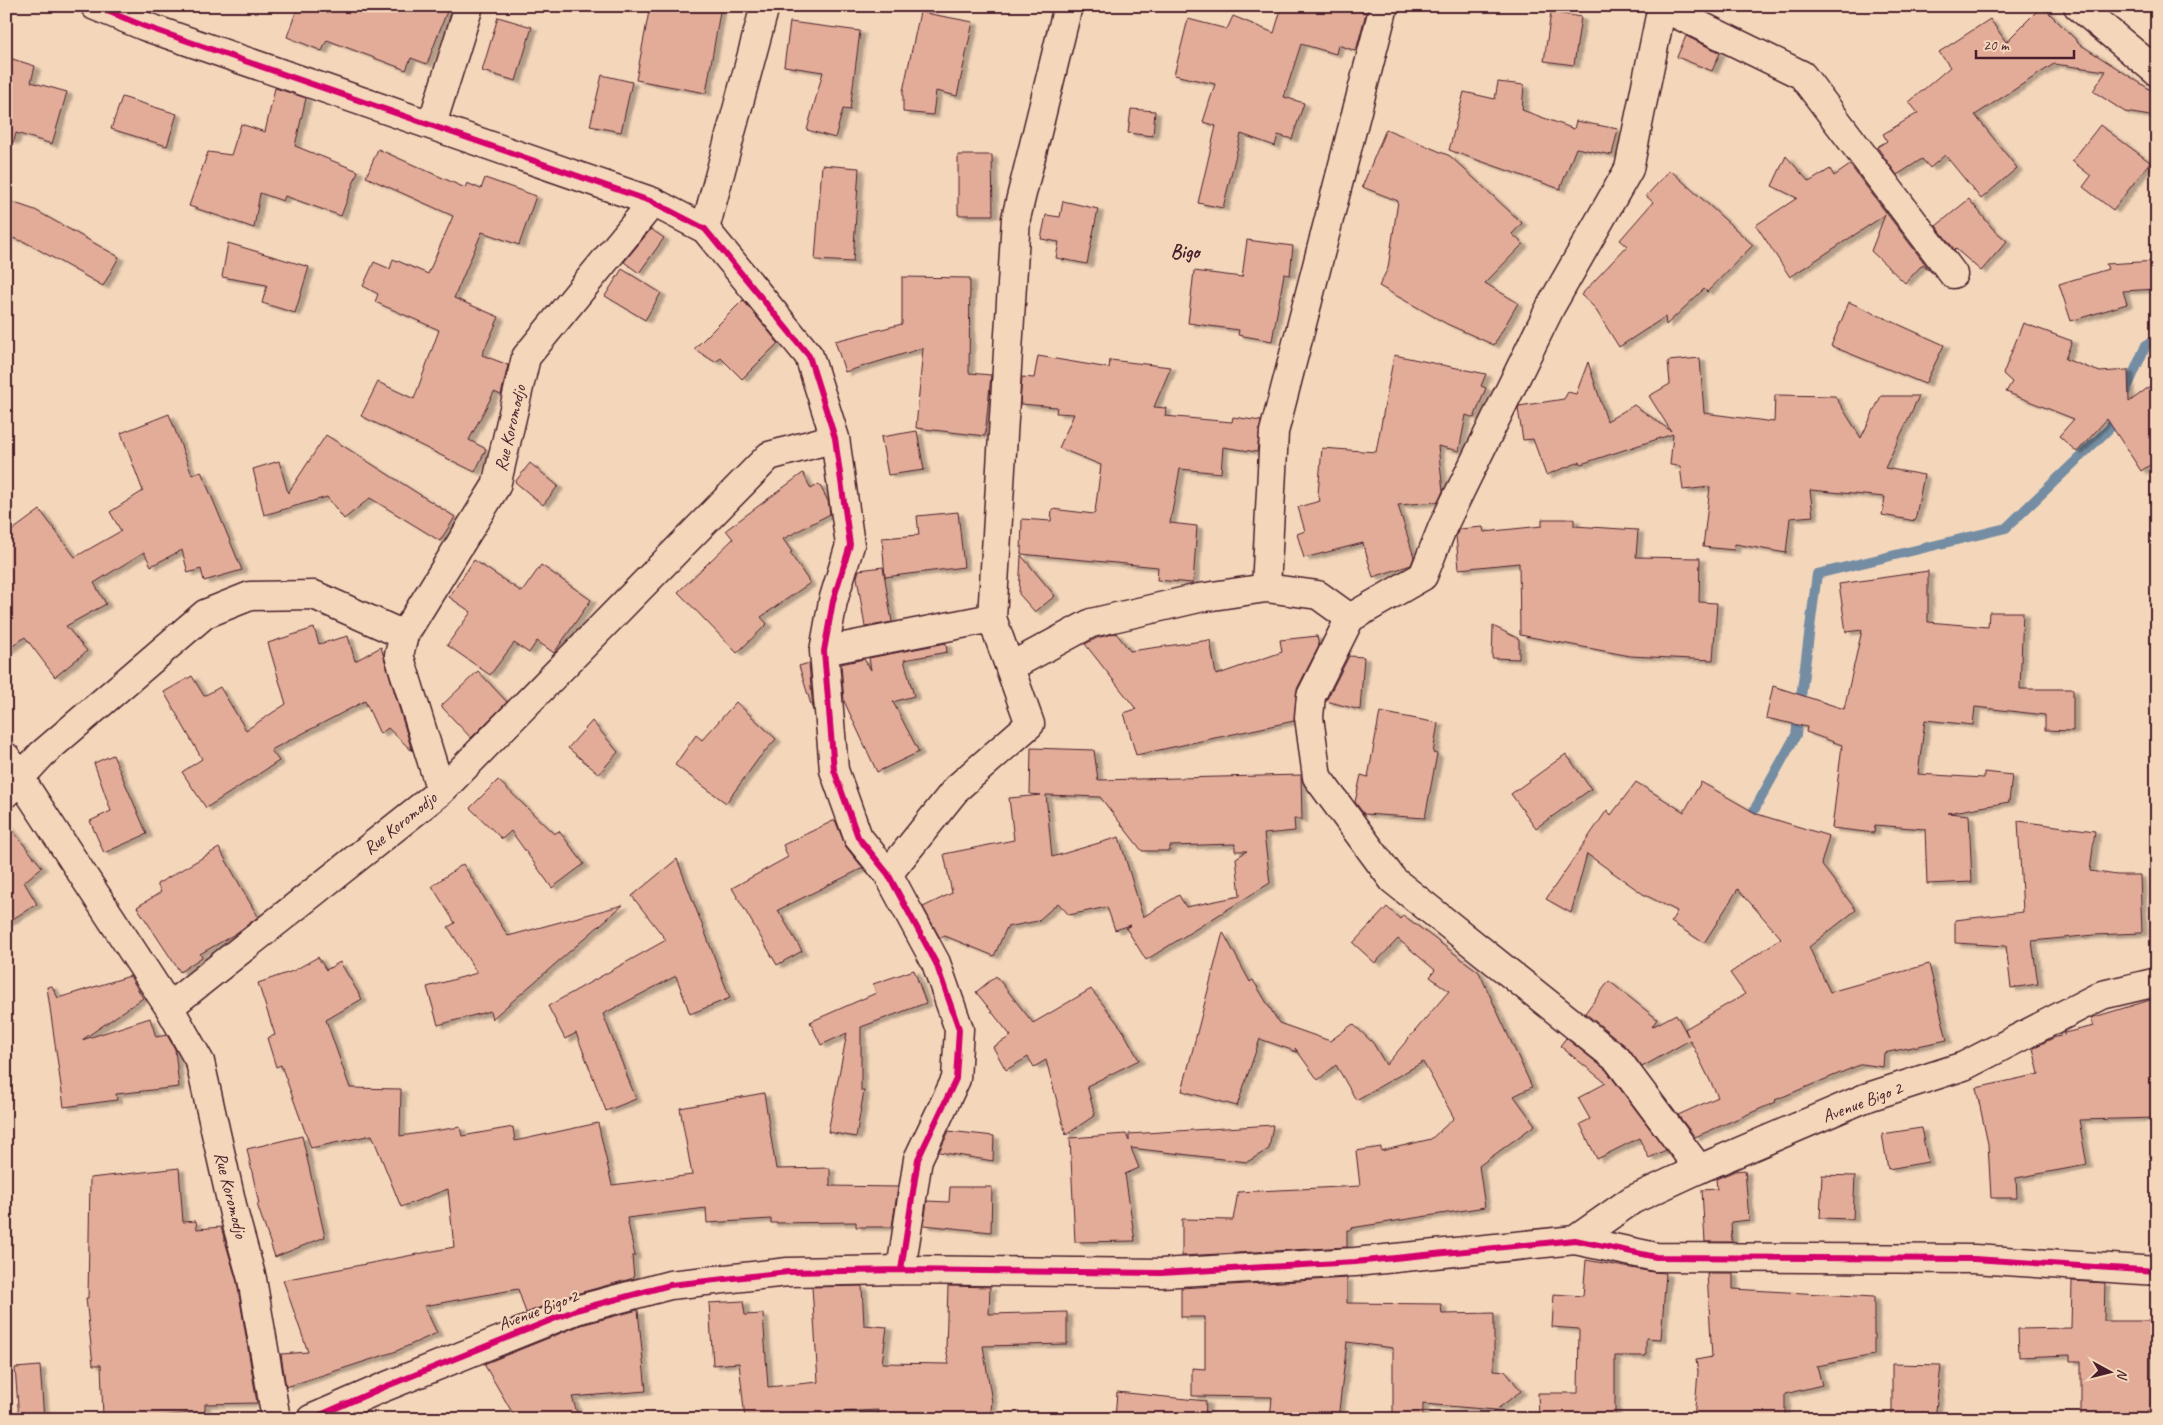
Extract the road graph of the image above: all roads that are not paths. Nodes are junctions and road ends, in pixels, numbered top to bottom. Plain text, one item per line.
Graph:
1 (95, 6) edge
2 (470, 6) edge
3 (765, 6) edge
4 (1068, 6) edge
5 (1384, 6) edge
6 (2078, 6) edge
7 (1662, 7) edge
8 (148, 16) edge
9 (2157, 72) edge
10 (432, 124) junction
11 (653, 202) junction
12 (706, 229) junction
13 (1953, 274) dead end
14 (835, 438) junction
15 (1266, 588) junction
16 (992, 618) junction
17 (1350, 618) junction
18 (404, 635) junction
19 (824, 651) junction
20 (1010, 667) junction
21 (11, 776) edge
22 (441, 790) junction
23 (888, 874) junction
24 (2157, 982) edge
25 (169, 1007) junction
26 (1699, 1170) junction
27 (1575, 1240) junction
28 (901, 1270) junction
29 (2157, 1271) edge
30 (276, 1419) edge
31 (311, 1419) edge

1 - 8 street
2 - 10 street
3 - 12 street
4 - 16 street
5 - 15 street
6 - 9 street
7 - 13 street
7 - 17 street
8 - 10 street
10 - 11 street
11 - 12 street
11 - 18 street, Rue Koromodjo
12 - 14 street
14 - 19 street
14 - 22 street
15 - 17 street
15 - 20 street
16 - 19 street
16 - 20 street
17 - 26 street
18 - 21 street
18 - 22 street, Rue Koromodjo
19 - 23 street
20 - 23 street
21 - 25 street
22 - 25 street, Rue Koromodjo
23 - 28 street
24 - 26 street, Avenue Bigo 2
25 - 30 street, Rue Koromodjo
26 - 27 street, Avenue Bigo 2
27 - 28 street, Avenue Bigo 2
27 - 29 street
28 - 31 street, Avenue Bigo 2

